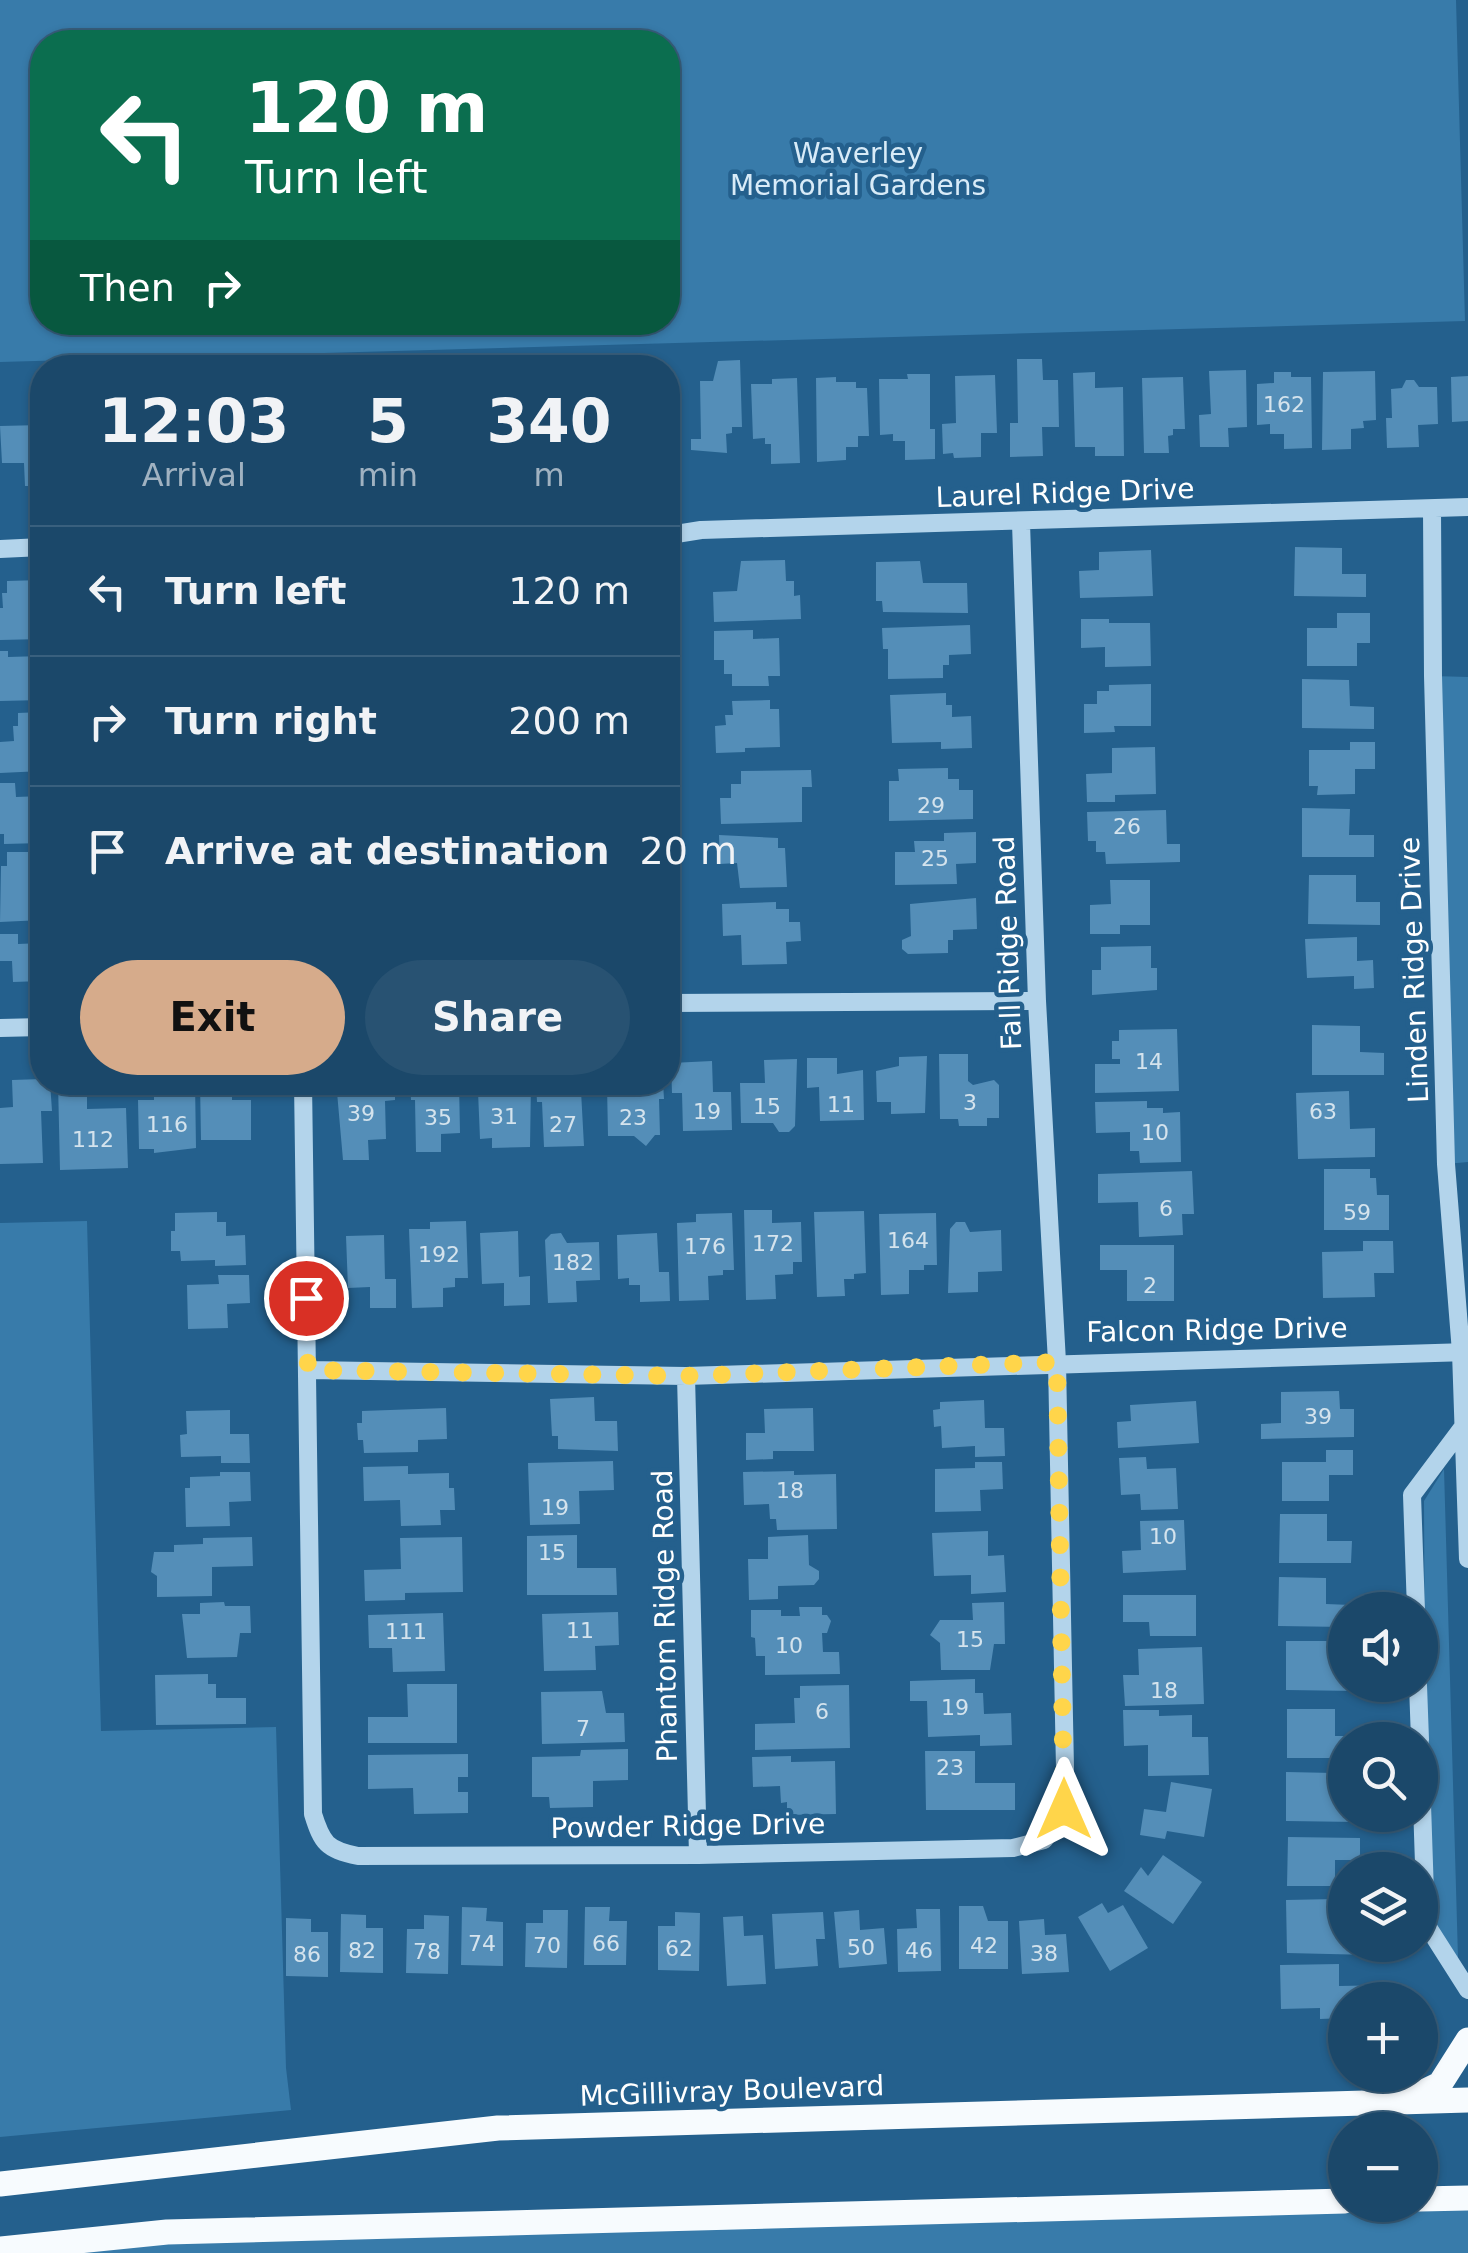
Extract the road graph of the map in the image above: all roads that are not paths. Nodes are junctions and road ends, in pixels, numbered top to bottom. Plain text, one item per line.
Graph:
1 (1468, 507) edge
2 (1432, 510) junction
3 (1021, 522) junction
4 (680, 533) edge
5 (30, 548) edge
6 (0, 549) edge
7 (1036, 1002) junction
8 (680, 1003) edge
9 (30, 1027) edge
10 (0, 1028) edge
11 (303, 1095) edge
12 (1464, 1352) edge
13 (1057, 1362) junction
14 (308, 1370) junction
15 (686, 1376) junction
16 (1463, 1428) junction
17 (1468, 1559) edge
18 (1415, 1592) edge
19 (1423, 1832) edge
20 (698, 1855) junction
21 (1468, 1990) edge
22 (1468, 2040) edge
23 (1468, 2100) edge
24 (1404, 2102) junction
25 (0, 2184) edge
26 (1468, 2198) edge
27 (1438, 2199) edge
28 (1328, 2202) edge
29 (0, 2249) edge

1 - 2 street, Laurel Ridge Drive
2 - 3 street, Laurel Ridge Drive
2 - 12 street, Linden Ridge Drive
3 - 4 street, Laurel Ridge Drive
3 - 7 street, Fall Ridge Road
5 - 6 street
7 - 8 street
7 - 13 street, Fall Ridge Road
9 - 10 street
11 - 14 street
12 - 13 street, Falcon Ridge Drive
12 - 16 street, Linden Ridge Drive
13 - 15 street, Falcon Ridge Drive
13 - 20 street, Powder Ridge Drive
14 - 15 street, Falcon Ridge Drive
14 - 20 street, Powder Ridge Drive
15 - 20 street, Phantom Ridge Road
16 - 17 street, Linden Ridge Drive
16 - 18 street
19 - 21 street
22 - 24 main road
23 - 24 main road, McGillivray Boulevard
24 - 25 main road, McGillivray Boulevard
26 - 27 main road
28 - 29 main road

